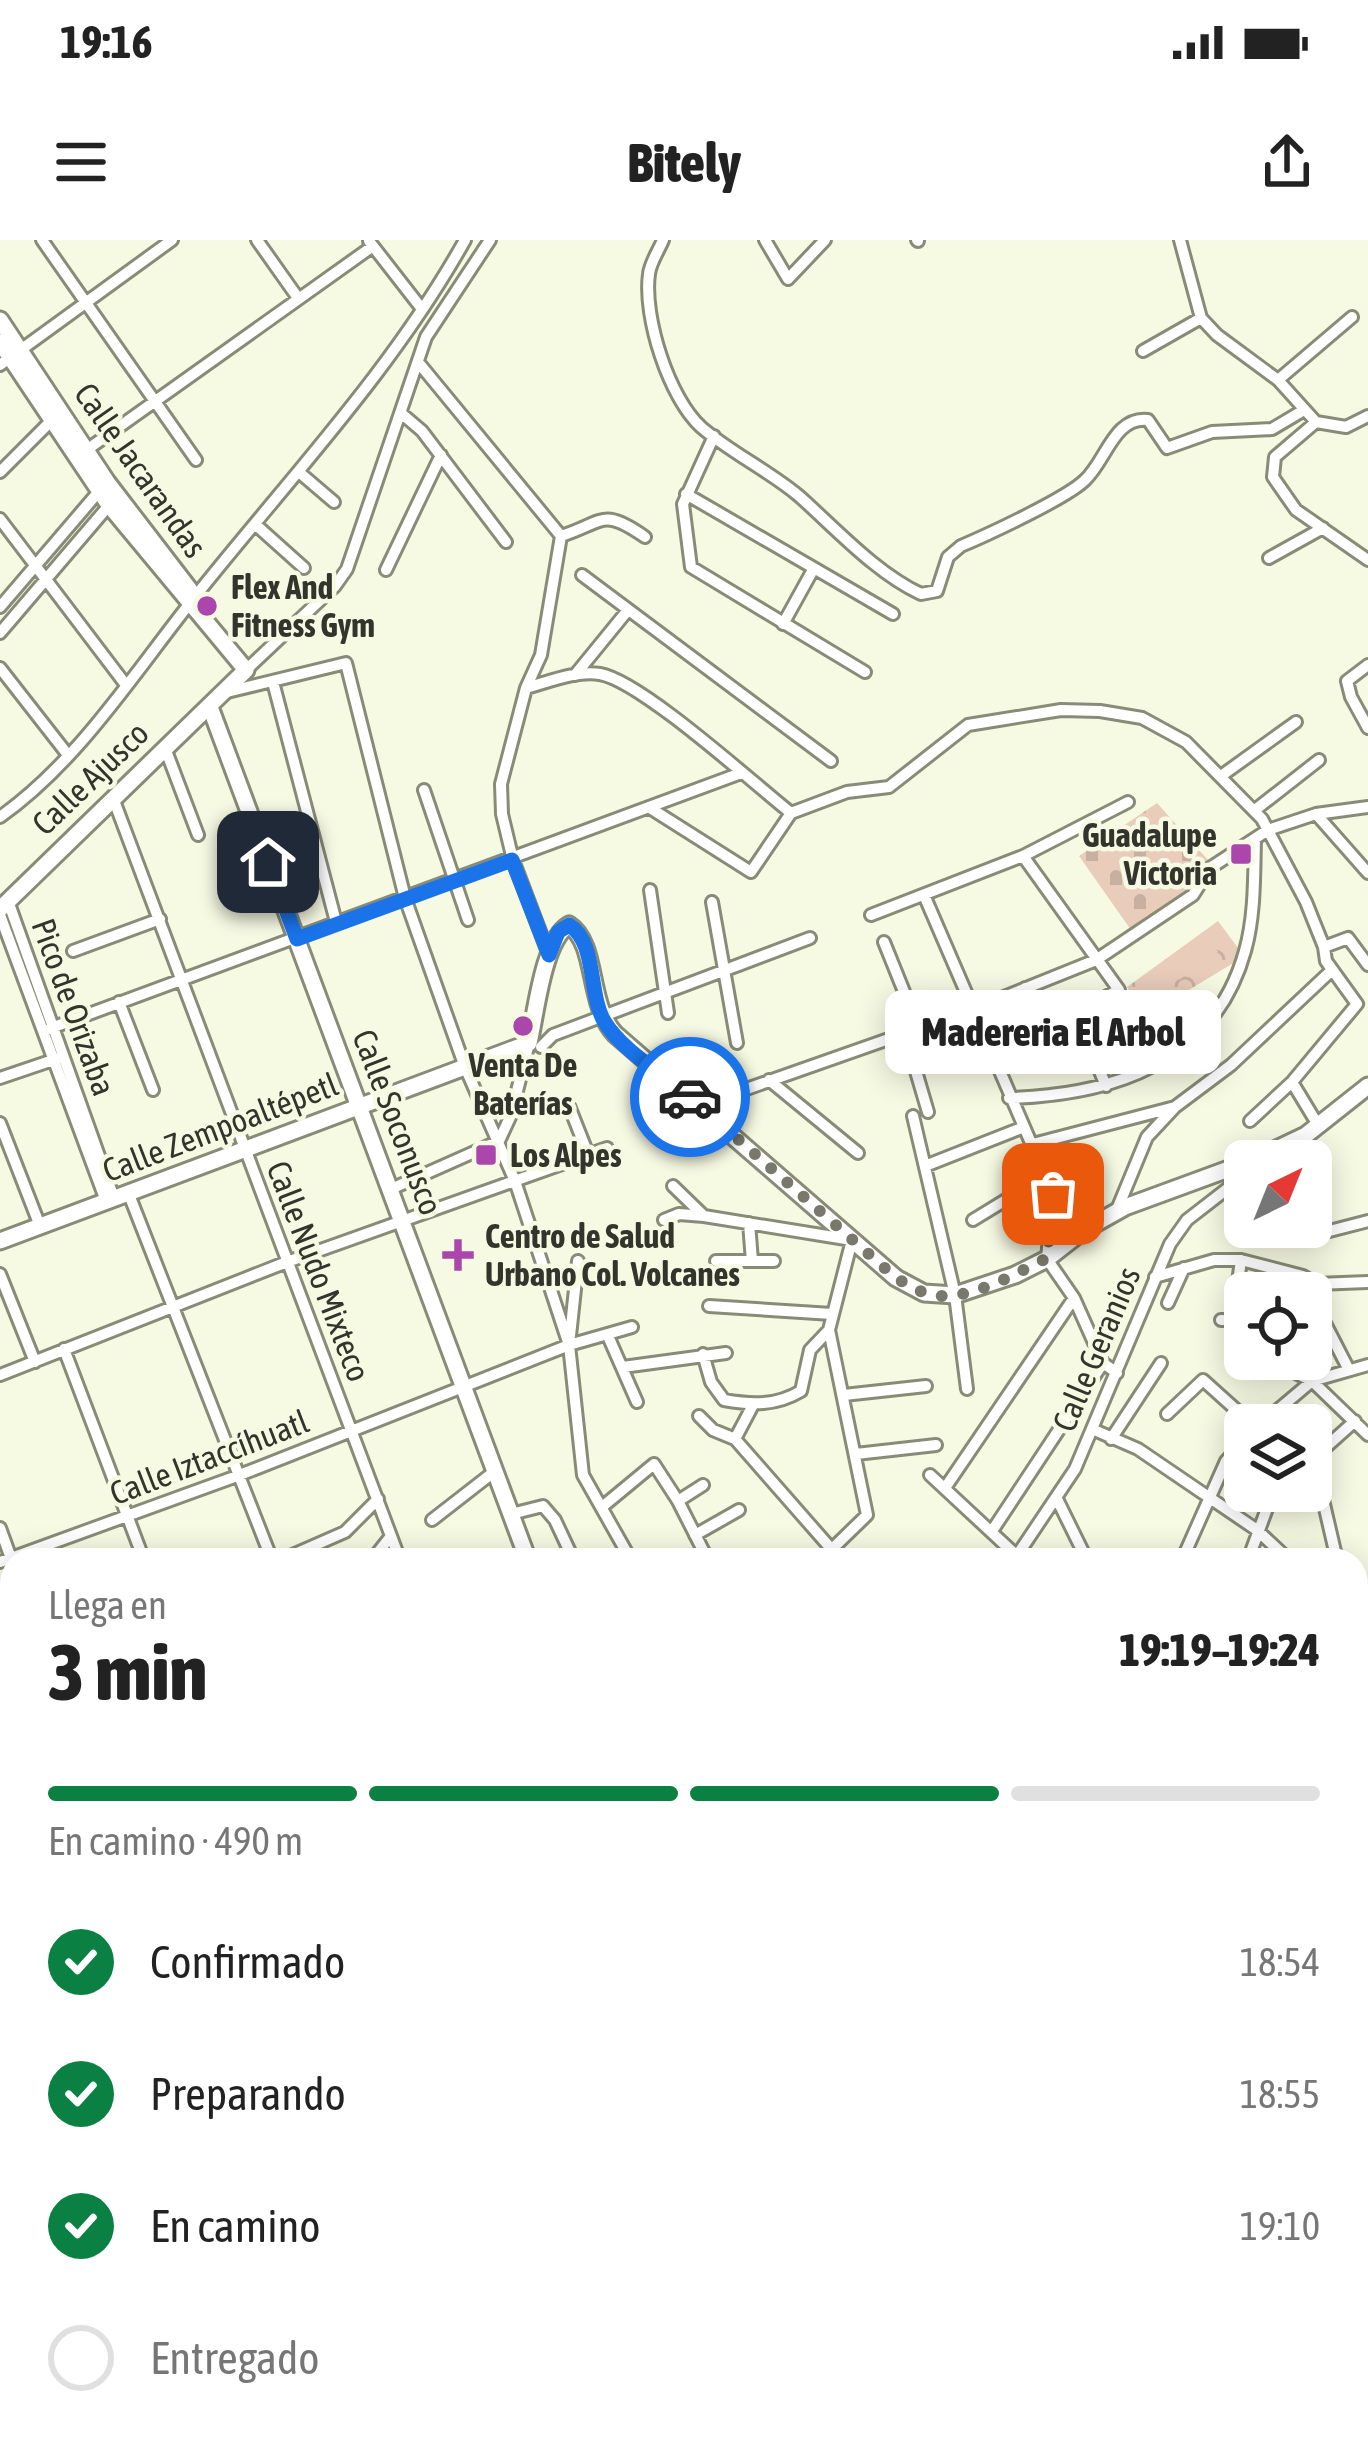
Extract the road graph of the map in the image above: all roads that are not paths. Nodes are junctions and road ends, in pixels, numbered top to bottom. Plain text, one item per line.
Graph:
1 (42, 240) edge
2 (172, 240) edge
3 (257, 240) edge
4 (465, 240) edge
5 (490, 240) edge
6 (663, 240) edge
7 (765, 240) edge
8 (825, 240) edge
9 (1180, 240) edge
10 (371, 243) edge
11 (298, 298) junction
12 (84, 302) junction
13 (422, 309) junction
14 (1352, 317) dead end
15 (1201, 318) junction
16 (0, 320) edge
17 (1143, 351) dead end
18 (8, 353) edge
19 (418, 362) junction
20 (1278, 380) junction
21 (153, 401) junction
22 (1304, 410) junction
23 (402, 414) junction
24 (57, 416) junction
25 (1368, 416) edge
26 (1316, 422) junction
27 (714, 436) junction
28 (88, 449) junction
29 (441, 455) junction
30 (196, 460) dead end
31 (0, 472) edge
32 (300, 473) junction
33 (108, 494) junction
34 (686, 494) junction
35 (334, 502) dead end
36 (0, 519) edge
37 (256, 525) junction
38 (1323, 528) junction
39 (561, 536) junction
40 (645, 537) dead end
41 (506, 542) dead end
42 (1269, 558) dead end
43 (1368, 560) edge
44 (35, 565) junction
45 (304, 568) dead end
46 (814, 568) junction
47 (386, 570) dead end
48 (582, 575) dead end
49 (44, 578) junction
50 (195, 605) junction
51 (0, 607) edge
52 (628, 610) junction
53 (892, 614) dead end
54 (783, 624) junction
55 (0, 633) edge
56 (1368, 665) edge
57 (0, 668) edge
58 (246, 670) junction
59 (866, 672) dead end
60 (575, 675) junction
61 (273, 682) junction
62 (126, 685) junction
63 (526, 688) junction
64 (224, 693) junction
65 (210, 706) junction
66 (1295, 722) dead end
67 (1368, 728) edge
68 (165, 748) junction
69 (68, 755) junction
70 (1319, 760) dead end
71 (831, 761) dead end
72 (741, 773) junction
73 (1221, 776) junction
74 (424, 790) dead end
75 (113, 798) junction
76 (1128, 802) dead end
77 (1368, 807) edge
78 (650, 808) junction
79 (1255, 810) junction
80 (2, 811) edge
81 (790, 813) junction
82 (1316, 814) junction
83 (1268, 830) junction
84 (198, 835) dead end
85 (1255, 839) junction
86 (1023, 856) junction
87 (512, 860) junction
88 (1368, 872) edge
89 (453, 879) junction
90 (650, 890) dead end
91 (924, 895) junction
92 (405, 898) junction
93 (712, 902) dead end
94 (2, 908) edge
95 (871, 915) dead end
96 (160, 919) junction
97 (468, 920) dead end
98 (335, 922) junction
99 (810, 938) dead end
100 (297, 939) junction
101 (884, 942) dead end
102 (1324, 947) junction
103 (73, 951) dead end
104 (549, 955) junction
105 (1096, 961) junction
106 (1368, 965) edge
107 (723, 970) junction
108 (1333, 970) junction
109 (182, 978) junction
110 (1025, 988) junction
111 (663, 993) junction
112 (119, 1002) junction
113 (1088, 1006) dead end
114 (974, 1009) junction
115 (668, 1013) dead end
116 (602, 1016) junction
117 (919, 1029) junction
118 (48, 1030) junction
119 (905, 1034) junction
120 (737, 1042) dead end
121 (1088, 1042) dead end
122 (535, 1045) junction
123 (1052, 1048) dead end
124 (57, 1059) junction
125 (465, 1067) junction
126 (0, 1078) edge
127 (769, 1080) junction
128 (1292, 1082) junction
129 (1106, 1086) junction
130 (1368, 1086) edge
131 (153, 1090) dead end
132 (1009, 1098) junction
133 (700, 1105) junction
134 (569, 1106) dead end
135 (359, 1107) junction
136 (1175, 1107) junction
137 (928, 1112) dead end
138 (913, 1116) dead end
139 (1250, 1121) dead end
140 (0, 1123) edge
141 (665, 1123) dead end
142 (1318, 1125) junction
143 (1024, 1127) junction
144 (1297, 1140) edge
145 (499, 1141) junction
146 (1033, 1144) junction
147 (244, 1147) junction
148 (607, 1148) dead end
149 (858, 1153) dead end
150 (588, 1154) junction
151 (925, 1166) junction
152 (1224, 1172) edge
153 (1045, 1176) junction
154 (515, 1180) junction
155 (673, 1186) dead end
156 (392, 1190) junction
157 (1224, 1191) edge
158 (116, 1197) junction
159 (1116, 1212) junction
160 (704, 1216) junction
161 (404, 1220) junction
162 (664, 1220) dead end
163 (973, 1220) dead end
164 (1368, 1222) edge
165 (749, 1223) junction
166 (40, 1226) junction
167 (1332, 1231) edge
168 (0, 1240) edge
169 (852, 1240) junction
170 (1047, 1258) junction
171 (1241, 1260) junction
172 (578, 1261) dead end
173 (716, 1261) dead end
174 (752, 1261) junction
175 (774, 1261) dead end
176 (286, 1262) junction
177 (1184, 1268) junction
178 (1238, 1272) edge
179 (1288, 1272) edge
180 (0, 1274) edge
181 (1155, 1277) junction
182 (1368, 1282) edge
183 (1332, 1283) edge
184 (955, 1295) junction
185 (1074, 1298) junction
186 (1168, 1303) dead end
187 (709, 1306) dead end
188 (172, 1310) junction
189 (832, 1314) junction
190 (632, 1327) dead end
191 (829, 1330) junction
192 (608, 1336) junction
193 (1332, 1339) edge
194 (569, 1346) junction
195 (64, 1349) junction
196 (726, 1353) dead end
197 (703, 1354) junction
198 (35, 1362) junction
199 (1103, 1363) junction
200 (1161, 1363) dead end
201 (1368, 1365) edge
202 (623, 1367) junction
203 (1349, 1370) junction
204 (1117, 1372) junction
205 (0, 1375) edge
206 (1312, 1381) junction
207 (926, 1386) dead end
208 (466, 1388) junction
209 (967, 1389) dead end
210 (844, 1395) junction
211 (638, 1402) dead end
212 (1232, 1404) edge
213 (1283, 1404) edge
214 (753, 1405) junction
215 (1169, 1411) dead end
216 (699, 1416) dead end
217 (1355, 1421) junction
218 (1092, 1429) junction
219 (351, 1431) junction
220 (1368, 1435) edge
221 (1111, 1438) junction
222 (735, 1439) junction
223 (1332, 1442) edge
224 (936, 1444) dead end
225 (856, 1454) junction
226 (1224, 1465) edge
227 (495, 1471) junction
228 (930, 1474) dead end
229 (237, 1476) junction
230 (703, 1485) dead end
231 (945, 1489) junction
232 (378, 1499) junction
233 (1057, 1499) junction
234 (1207, 1500) junction
235 (678, 1501) junction
236 (602, 1507) junction
237 (739, 1510) dead end
238 (1266, 1512) edge
239 (1325, 1512) edge
240 (511, 1514) junction
241 (128, 1517) junction
242 (432, 1520) dead end
243 (1257, 1530) junction
244 (992, 1532) junction
245 (695, 1535) junction
246 (391, 1536) junction
247 (41, 1548) edge
248 (140, 1548) edge
249 (267, 1548) edge
250 (308, 1548) edge
251 (382, 1548) edge
252 (396, 1548) edge
253 (524, 1548) edge
254 (568, 1548) edge
255 (624, 1548) edge
256 (702, 1548) edge
257 (829, 1548) edge
258 (833, 1548) edge
259 (1006, 1548) edge
260 (1022, 1548) edge
261 (1081, 1548) edge
262 (1187, 1548) edge
263 (1252, 1548) edge
264 (1276, 1548) edge
265 (1334, 1548) edge

1 - 12 street
2 - 12 street
3 - 11 street
4 - 13 street
5 - 19 street
6 - 27 street
7 - 8 street
9 - 15 street
10 - 11 street
10 - 13 street
11 - 21 street
12 - 18 street
12 - 21 street
13 - 32 street
14 - 20 street
15 - 17 street
15 - 20 street
16 - 18 main road, Calle Jacarandas
18 - 24 main road, Calle Jacarandas
19 - 23 street
19 - 39 street
20 - 22 street
21 - 28 street
21 - 30 street
22 - 26 street
22 - 27 street
23 - 29 street
23 - 58 street
24 - 28 main road, Calle Jacarandas
24 - 31 street
24 - 33 main road, Calle Jacarandas
25 - 26 street
26 - 38 street
27 - 34 street
28 - 33 main road, Calle Jacarandas
29 - 41 street
29 - 47 street
32 - 35 street
32 - 37 street
33 - 44 street
33 - 49 street
33 - 50 main road, Calle Jacarandas
34 - 46 street
34 - 54 street
36 - 44 street
37 - 45 street
37 - 50 street
38 - 42 street
38 - 43 street
39 - 40 street
39 - 63 street
44 - 49 street
44 - 51 street
46 - 53 street
46 - 54 street
48 - 52 street
49 - 55 street
49 - 62 street
50 - 58 main road, Calle Jacarandas
50 - 62 street
52 - 60 street
52 - 71 street
54 - 59 street
56 - 67 street
57 - 69 street
58 - 64 main road, Calle Ajusco
60 - 63 street
60 - 72 street
61 - 64 street
61 - 92 street
61 - 98 street
62 - 69 street
63 - 87 street
64 - 65 main road, Calle Ajusco
65 - 68 main road, Calle Ajusco
65 - 100 main road, Calle Soconusco
66 - 73 street
68 - 75 main road, Calle Ajusco
68 - 84 street
69 - 80 street
70 - 79 street
72 - 78 street
72 - 81 street
73 - 79 street
73 - 81 street
74 - 89 street
75 - 94 main road, Calle Ajusco
75 - 96 street, Calle Nudo Mixteco
76 - 86 street
77 - 82 street
78 - 81 street
78 - 87 street
79 - 83 street
82 - 83 street
82 - 88 street
83 - 85 street
83 - 102 street
85 - 105 street
85 - 129 street
86 - 91 street
86 - 105 street
87 - 89 street
87 - 104 street
89 - 92 street
89 - 97 street
90 - 111 street
91 - 95 street
91 - 114 street
92 - 98 street
92 - 125 street
93 - 107 street
94 - 118 street, Pico de Orizaba
96 - 103 street
96 - 109 street, Calle Nudo Mixteco
98 - 100 street
99 - 107 street
100 - 109 street
100 - 135 main road, Calle Soconusco
101 - 117 street
102 - 106 street
102 - 108 street
104 - 116 main road
104 - 122 main road
105 - 110 street
105 - 113 street
107 - 111 street
107 - 120 street
108 - 128 street
108 - 136 street
109 - 112 street
109 - 147 street, Calle Nudo Mixteco
110 - 114 street
110 - 123 street
111 - 115 street
111 - 116 street
112 - 118 street
112 - 131 street
114 - 117 street
114 - 132 street
116 - 122 street
116 - 133 main road
117 - 119 street
118 - 124 street, Pico de Orizaba
119 - 127 street
119 - 137 street
121 - 129 street
122 - 125 main road, Calle Zempoaltépetl
122 - 145 street
124 - 126 street
124 - 158 street, Pico de Orizaba
125 - 135 main road, Calle Zempoaltépetl
125 - 145 street
127 - 133 street
127 - 149 street
128 - 139 street
128 - 142 street
129 - 132 street
130 - 142 main road
132 - 143 street
133 - 141 street
133 - 169 main road
134 - 150 street
135 - 147 main road, Calle Zempoaltépetl
135 - 156 main road, Calle Soconusco
136 - 146 street
136 - 159 street
138 - 151 street
140 - 166 street
142 - 144 main road
143 - 146 street
143 - 151 street
145 - 154 street
145 - 156 street
146 - 153 street
147 - 158 main road, Calle Zempoaltépetl
147 - 176 street, Calle Nudo Mixteco
148 - 150 street
150 - 154 street
151 - 184 street
152 - 159 main road
153 - 163 street
153 - 170 street
154 - 161 street
154 - 194 street
155 - 160 street
156 - 161 main road, Calle Soconusco
157 - 181 street, Calle Geranios
158 - 166 main road, Calle Zempoaltépetl
158 - 188 street, Pico de Orizaba
159 - 170 main road
160 - 162 street
160 - 165 street
161 - 176 street
161 - 208 main road, Calle Soconusco
164 - 167 street
165 - 169 street
165 - 174 street
166 - 168 main road, Calle Zempoaltépetl
169 - 184 main road
169 - 189 street
170 - 184 main road
170 - 185 street
171 - 177 street
171 - 178 street
171 - 179 street
172 - 194 street
173 - 174 street
174 - 175 street
176 - 188 street
176 - 219 street, Calle Nudo Mixteco
177 - 181 street
177 - 186 street
180 - 198 street
181 - 204 street, Calle Geranios
182 - 183 street
184 - 209 street
185 - 199 street
185 - 231 street
187 - 189 street
188 - 195 street
188 - 229 street, Pico de Orizaba
189 - 191 street
190 - 192 street, Calle Iztaccíhuatl
191 - 210 street
191 - 214 street
192 - 194 street, Calle Iztaccíhuatl
192 - 202 street
193 - 203 street
194 - 208 street, Calle Iztaccíhuatl
194 - 236 street
195 - 198 street
195 - 241 street
196 - 197 street
197 - 202 street
197 - 214 street
198 - 205 street
199 - 204 street
199 - 244 street
200 - 221 street
201 - 203 street
202 - 211 street
203 - 206 street
204 - 218 street, Calle Geranios
206 - 213 street
206 - 217 street
207 - 210 street
208 - 219 street, Calle Iztaccíhuatl
208 - 227 main road, Calle Soconusco
210 - 225 street
212 - 215 street
214 - 222 street
216 - 222 street
217 - 220 street
217 - 223 street
218 - 221 street
218 - 233 street, Calle Geranios
219 - 229 street, Calle Iztaccíhuatl
219 - 232 street, Calle Nudo Mixteco
221 - 234 street
222 - 257 street
224 - 225 street
225 - 258 street
226 - 234 street
227 - 240 main road, Calle Soconusco
227 - 242 street
228 - 231 street
229 - 241 street, Calle Iztaccíhuatl
229 - 249 street, Pico de Orizaba
230 - 235 street
231 - 244 street
232 - 246 street, Calle Nudo Mixteco
232 - 250 street
233 - 260 street, Calle Geranios
233 - 261 street
234 - 243 street
234 - 262 street
235 - 236 street
235 - 245 street
236 - 255 street
237 - 245 street
238 - 243 street
239 - 265 street
240 - 253 main road, Calle Soconusco
240 - 254 street
241 - 247 street, Calle Iztaccíhuatl
241 - 248 street
243 - 263 street
243 - 264 street
244 - 259 street
245 - 256 street
246 - 251 street
246 - 252 street, Calle Nudo Mixteco

